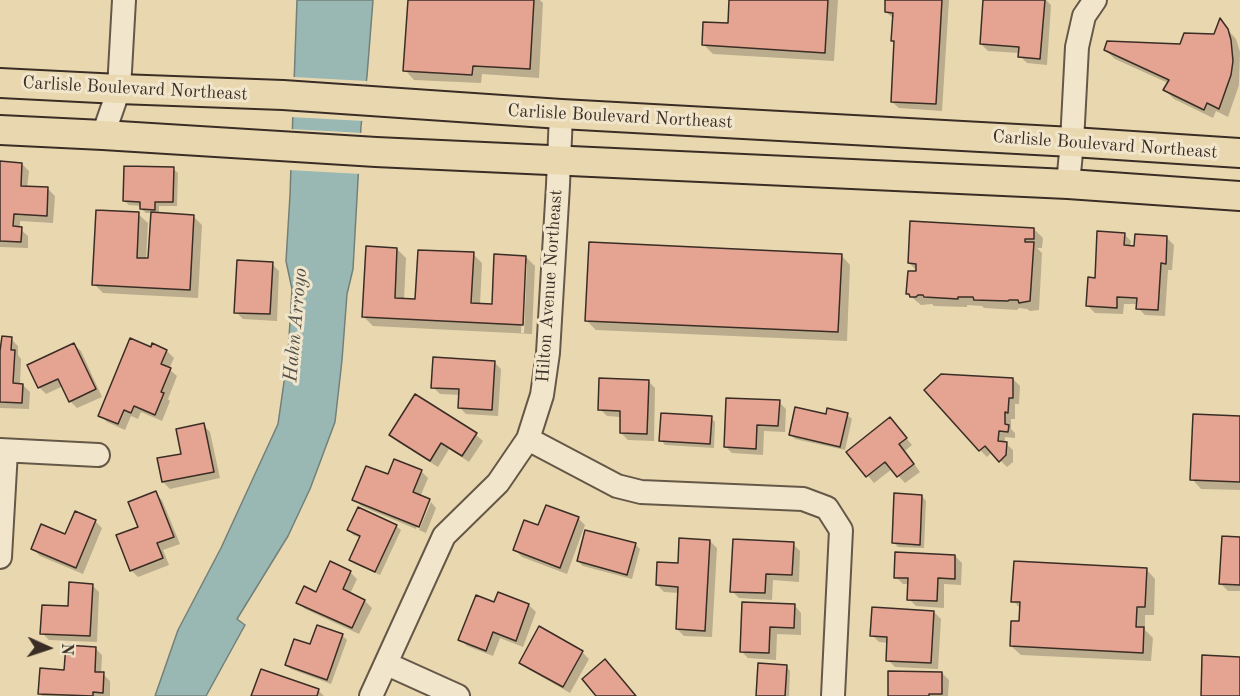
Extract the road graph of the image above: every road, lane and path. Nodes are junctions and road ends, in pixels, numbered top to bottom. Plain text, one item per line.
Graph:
1 (124, 0) edge
2 (1095, 0) edge
3 (0, 82) edge
4 (119, 89) junction
5 (561, 114) junction
6 (0, 130) edge
7 (103, 135) junction
8 (1072, 142) junction
9 (1240, 153) edge
10 (560, 160) junction
11 (1068, 184) junction
12 (1240, 196) edge
13 (528, 439) junction
14 (3, 451) edge
15 (98, 455) dead end
16 (0, 556) edge
17 (387, 664) junction
18 (371, 696) edge
19 (458, 696) edge
20 (833, 696) edge

1 - 4 street
2 - 8 street
3 - 4 main road, Carlisle Boulevard Northeast
4 - 5 main road, Carlisle Boulevard Northeast
4 - 7 street
5 - 8 main road, Carlisle Boulevard Northeast
5 - 10 street, Hilton Avenue Northeast
6 - 7 main road
7 - 10 main road
8 - 9 main road, Carlisle Boulevard Northeast
8 - 11 street
10 - 11 main road
10 - 13 street, Hilton Avenue Northeast
11 - 12 main road
13 - 17 street, Hilton Avenue Northeast
13 - 20 street
14 - 15 street
14 - 16 street
17 - 18 street, Hilton Avenue Northeast
17 - 19 street

